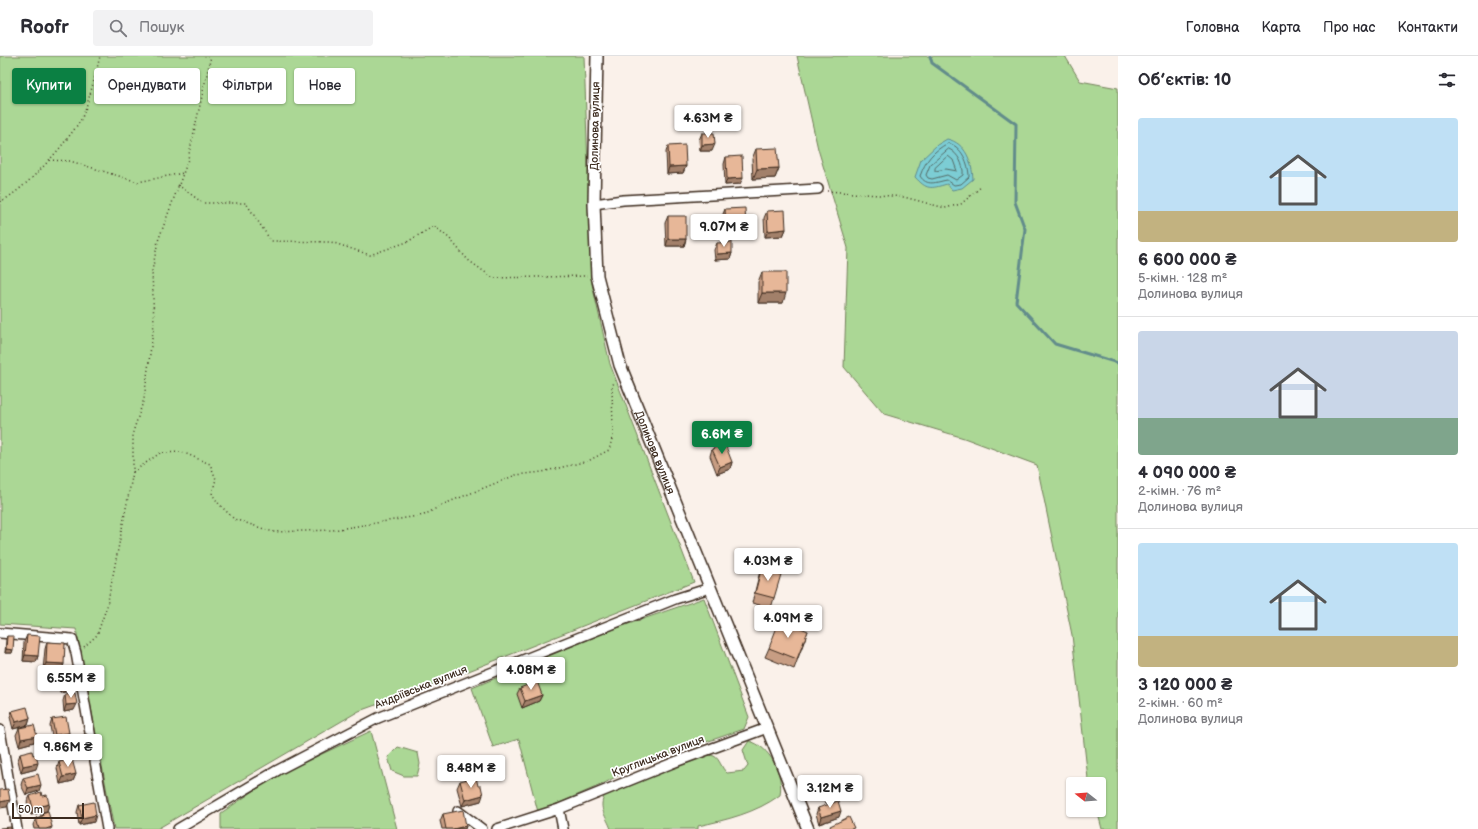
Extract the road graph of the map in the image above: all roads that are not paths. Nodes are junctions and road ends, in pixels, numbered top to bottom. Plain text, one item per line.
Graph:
1 (597, 56) edge
2 (818, 189) road end
3 (594, 204) junction
4 (710, 588) junction
5 (0, 632) edge
6 (767, 728) junction
7 (0, 730) edge
8 (559, 809) junction
9 (458, 811) edge
10 (17, 829) edge
11 (107, 829) edge
12 (178, 829) edge
13 (482, 829) edge
14 (497, 829) edge
15 (563, 829) edge
16 (808, 829) edge

1 - 3 street, Долинова вулиця
2 - 3 street
3 - 4 street, Долинова вулиця
4 - 6 street, Долинова вулиця
4 - 12 street, Андріївська вулиця
5 - 11 street
6 - 8 street, Круглицька вулиця
6 - 16 street, Долинова вулиця
7 - 10 street
8 - 14 street, Круглицька вулиця
8 - 15 street
9 - 13 street

